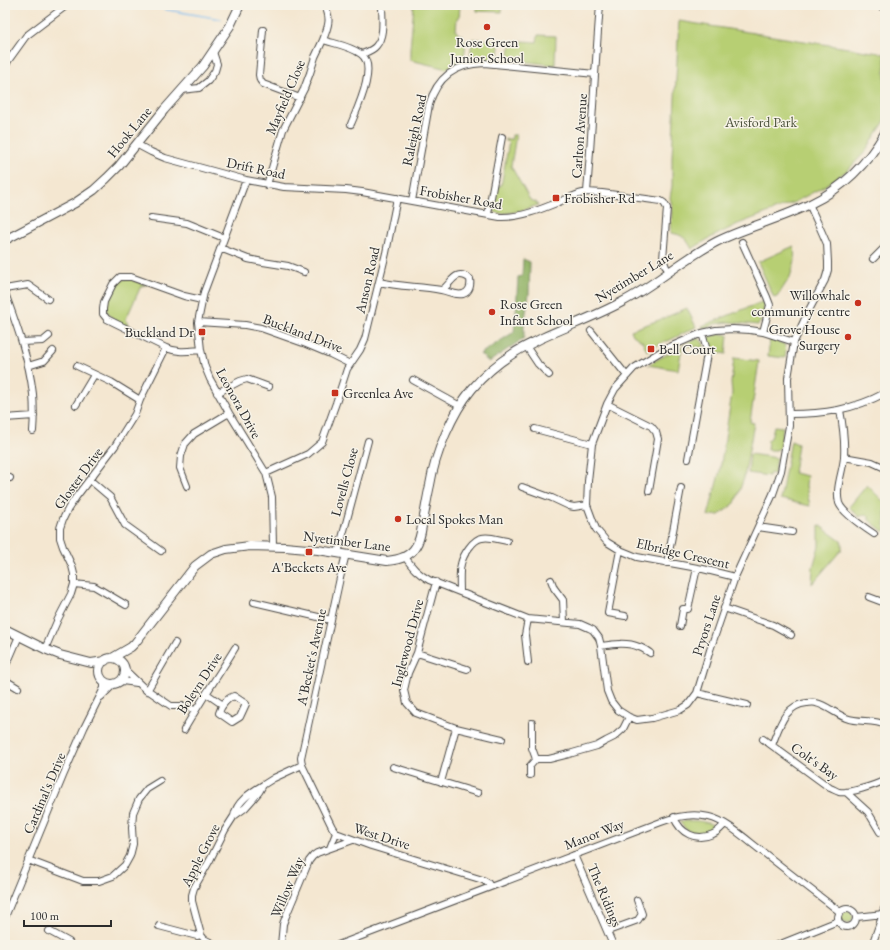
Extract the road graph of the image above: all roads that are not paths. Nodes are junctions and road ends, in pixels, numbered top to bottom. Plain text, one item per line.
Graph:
1 (67, 5) edge
2 (240, 5) edge
3 (324, 5) edge
4 (382, 5) edge
5 (600, 5) edge
6 (879, 5) edge
7 (885, 6) edge
8 (264, 30) dead end
9 (323, 40) junction
10 (213, 52) junction
11 (362, 54) junction
12 (5, 67) edge
13 (595, 74) junction
14 (182, 90) junction
15 (300, 98) junction
16 (351, 124) dead end
17 (885, 133) edge
18 (502, 137) dead end
19 (136, 144) junction
20 (246, 180) junction
21 (267, 185) junction
22 (587, 192) junction
23 (376, 194) joint
24 (397, 198) junction
25 (412, 201) junction
26 (809, 204) junction
27 (488, 214) junction
28 (151, 218) dead end
29 (224, 238) junction
30 (5, 240) edge
31 (742, 242) dead end
32 (885, 247) edge
33 (220, 248) junction
34 (873, 259) dead end
35 (669, 271) junction
36 (304, 272) dead end
37 (379, 282) junction
38 (5, 289) edge
39 (442, 290) junction
40 (5, 294) edge
41 (48, 300) dead end
42 (202, 300) junction
43 (198, 322) junction
44 (591, 331) dead end
45 (764, 332) junction
46 (702, 333) junction
47 (49, 336) dead end
48 (22, 342) junction
49 (794, 342) junction
50 (526, 346) junction
51 (166, 348) junction
52 (201, 350) junction
53 (53, 351) dead end
54 (350, 364) junction
55 (28, 366) junction
56 (77, 366) dead end
57 (94, 375) junction
58 (549, 375) dead end
59 (627, 376) junction
60 (413, 380) dead end
61 (269, 387) dead end
62 (217, 393) junction
63 (885, 393) edge
64 (140, 400) junction
65 (607, 404) junction
66 (76, 405) dead end
67 (460, 406) junction
68 (840, 410) junction
69 (229, 413) junction
70 (789, 414) junction
71 (34, 416) junction
72 (5, 418) edge
73 (535, 429) dead end
74 (33, 432) dead end
75 (368, 441) dead end
76 (592, 444) junction
77 (844, 457) junction
78 (688, 459) dead end
79 (885, 468) edge
80 (266, 473) junction
81 (90, 480) junction
82 (187, 486) dead end
83 (522, 487) dead end
84 (681, 488) dead end
85 (649, 492) dead end
86 (587, 505) junction
87 (758, 527) junction
88 (792, 532) dead end
89 (874, 534) dead end
90 (507, 541) dead end
91 (273, 546) junction
92 (620, 550) junction
93 (161, 551) dead end
94 (338, 553) junction
95 (346, 554) junction
96 (405, 557) junction
97 (667, 563) junction
98 (696, 568) junction
99 (734, 577) junction
100 (551, 580) dead end
101 (436, 582) junction
102 (74, 584) junction
103 (460, 592) junction
104 (869, 597) dead end
105 (254, 602) dead end
106 (885, 603) edge
107 (126, 605) dead end
108 (724, 608) junction
109 (625, 616) dead end
110 (331, 620) junction
111 (528, 620) junction
112 (564, 622) junction
113 (680, 626) dead end
114 (5, 629) edge
115 (791, 635) dead end
116 (19, 636) junction
117 (176, 643) dead end
118 (601, 646) junction
119 (131, 647) junction
120 (235, 648) dead end
121 (45, 649) junction
122 (417, 653) junction
123 (650, 653) dead end
124 (108, 660) junction
125 (528, 662) dead end
126 (91, 663) junction
127 (5, 666) edge
128 (124, 668) junction
129 (467, 669) dead end
130 (100, 671) junction
131 (5, 680) edge
132 (104, 681) junction
133 (118, 682) junction
134 (137, 682) junction
135 (18, 688) dead end
136 (146, 691) junction
137 (697, 693) junction
138 (207, 694) junction
139 (98, 701) junction
140 (223, 705) junction
141 (747, 705) dead end
142 (195, 710) junction
143 (629, 716) junction
144 (532, 722) dead end
145 (885, 725) edge
146 (456, 728) junction
147 (184, 730) dead end
148 (502, 739) dead end
149 (763, 739) dead end
150 (772, 745) junction
151 (536, 759) junction
152 (302, 765) junction
153 (393, 767) dead end
154 (530, 775) dead end
155 (885, 780) edge
156 (160, 781) dead end
157 (442, 782) junction
158 (846, 792) junction
159 (478, 793) dead end
160 (674, 817) junction
161 (725, 824) junction
162 (880, 832) dead end
163 (336, 833) junction
164 (353, 840) junction
165 (330, 848) junction
166 (574, 855) junction
167 (28, 860) junction
168 (490, 887) junction
169 (637, 900) dead end
170 (884, 911) edge
171 (840, 912) junction
172 (5, 917) edge
173 (857, 918) junction
174 (838, 921) junction
175 (159, 926) dead end
176 (49, 931) dead end
177 (608, 932) junction
178 (201, 935) junction
179 (354, 942) edge
180 (71, 945) edge
181 (216, 945) edge
182 (282, 945) edge
183 (338, 945) edge
184 (613, 945) edge
185 (778, 945) edge
186 (872, 945) edge

1 - 12 street
2 - 10 street, Hook Lane
3 - 9 street, Mayfield Close
4 - 11 street
5 - 13 street, Carlton Avenue
6 - 7 street
8 - 15 street
9 - 11 street
9 - 15 street, Mayfield Close
10 - 14 street, Hook Lane
10 - 14 street
11 - 16 street
13 - 22 street, Carlton Avenue
13 - 25 street, Raleigh Road
14 - 19 street, Hook Lane
15 - 21 street, Mayfield Close
17 - 26 street, Nyetimber Lane
18 - 27 street
19 - 20 street, Drift Road
19 - 30 street, Hook Lane
20 - 21 street, Drift Road
20 - 29 street, Leonora Drive
21 - 23 street, Drift Road
22 - 27 street, Frobisher Road
22 - 35 street, Carlton Avenue
23 - 24 street, Frobisher Road
24 - 25 street, Frobisher Road
24 - 37 street, Anson Road
25 - 27 street, Frobisher Road
26 - 35 street, Nyetimber Lane
26 - 49 street, Pryors Lane
28 - 29 street
29 - 33 street, Leonora Drive
31 - 45 street
32 - 34 street
33 - 36 street
33 - 42 street, Leonora Drive
35 - 50 street, Nyetimber Lane
37 - 39 street
37 - 54 street, Anson Road
38 - 41 street
39 - 39 street
40 - 48 street
42 - 43 street, Leonora Drive
42 - 51 street
43 - 52 street, Leonora Drive
43 - 54 street, Buckland Drive
44 - 59 street
45 - 46 street, Elbridge Crescent
45 - 49 street, Elbridge Crescent
46 - 59 street, Elbridge Crescent
46 - 78 street
47 - 48 street
48 - 55 street
49 - 70 street, Pryors Lane
50 - 58 street
50 - 67 street, Nyetimber Lane
51 - 52 street
51 - 64 street, Gloster Drive
52 - 62 street, Leonora Drive
53 - 55 street
54 - 80 street, Anson Road
55 - 71 street
56 - 57 street
57 - 64 street
57 - 66 street
59 - 65 street, Elbridge Crescent
60 - 67 street
61 - 62 street
62 - 69 street, Leonora Drive
63 - 68 street
64 - 81 street, Gloster Drive
65 - 76 street, Elbridge Crescent
65 - 85 street
67 - 96 street, Nyetimber Lane
68 - 70 street
68 - 77 street
69 - 80 street, Leonora Drive
69 - 82 street
70 - 87 street, Pryors Lane
71 - 72 street
71 - 74 street
73 - 76 street
75 - 94 street, Lovells Close
76 - 86 street, Elbridge Crescent
77 - 79 street
77 - 89 street
80 - 91 street, Leonora Drive
81 - 93 street
81 - 102 street, Gloster Drive
83 - 86 street
84 - 97 street
86 - 92 street, Elbridge Crescent
87 - 88 street
87 - 99 street, Pryors Lane
90 - 103 street
91 - 94 street, Nyetimber Lane
91 - 119 street, Nyetimber Lane
92 - 97 street, Elbridge Crescent
92 - 109 street
94 - 95 street, Nyetimber Lane
95 - 96 street, Nyetimber Lane
95 - 110 street, A'Becket's Avenue
96 - 101 street
97 - 98 street, Elbridge Crescent
98 - 99 street, Elbridge Crescent
98 - 113 street
99 - 108 street, Pryors Lane
100 - 112 street
101 - 103 street
101 - 122 street, Inglewood Drive
102 - 107 street
102 - 121 street, Gloster Drive
103 - 111 street
104 - 106 street
105 - 110 street
108 - 115 street
108 - 137 street, Pryors Lane
110 - 152 street, A'Becket's Avenue
111 - 112 street
111 - 125 street
112 - 118 street
114 - 116 street, Nyetimber Lane
116 - 121 street, Nyetimber Lane
116 - 127 street
117 - 136 street
118 - 123 street
118 - 143 street
119 - 124 street, Nyetimber Lane
119 - 128 street, Nyetimber Lane
120 - 138 street, Boleyn Drive
121 - 126 street, Nyetimber Lane
122 - 129 street
122 - 146 street, Inglewood Drive
124 - 126 street, Nyetimber Lane
124 - 128 street
124 - 130 street
126 - 130 street, Nyetimber Lane
128 - 133 street
128 - 134 street
130 - 132 street
131 - 135 street
132 - 133 street
132 - 139 street, Cardinal's Drive
133 - 134 street
133 - 139 street, Cardinal's Drive
134 - 136 street
136 - 142 street
137 - 141 street
137 - 143 street, Pryors Lane
138 - 140 street
138 - 142 street, Boleyn Drive
139 - 167 street, Cardinal's Drive
140 - 140 street
142 - 147 street, Boleyn Drive
143 - 151 street
144 - 151 street
145 - 150 street, Colt's Bay
146 - 148 street, Inglewood Drive
146 - 157 street
149 - 150 street, Colt's Bay
150 - 158 street, Colt's Bay
151 - 154 street
152 - 163 street, West Drive
152 - 178 street, Apple Grove
153 - 157 street
155 - 158 street, Colt's Bay
156 - 167 street
157 - 159 street
158 - 162 street, Colt's Bay
160 - 161 street, Manor Way
160 - 161 street
160 - 166 street, Manor Way
161 - 171 street, Manor Way
163 - 164 street, West Drive
163 - 165 street
164 - 165 street, Willow Way
164 - 168 street, West Drive
165 - 182 street, Willow Way
166 - 168 street, Manor Way
166 - 177 street, The Ridings
167 - 172 street, Cardinal's Drive
168 - 179 street, Manor Way
169 - 177 street
170 - 173 street
170 - 186 street
171 - 173 street
171 - 174 street
173 - 174 street
174 - 185 street
175 - 178 street
176 - 180 street
177 - 184 street, The Ridings
178 - 181 street
179 - 183 street, Manor Way

